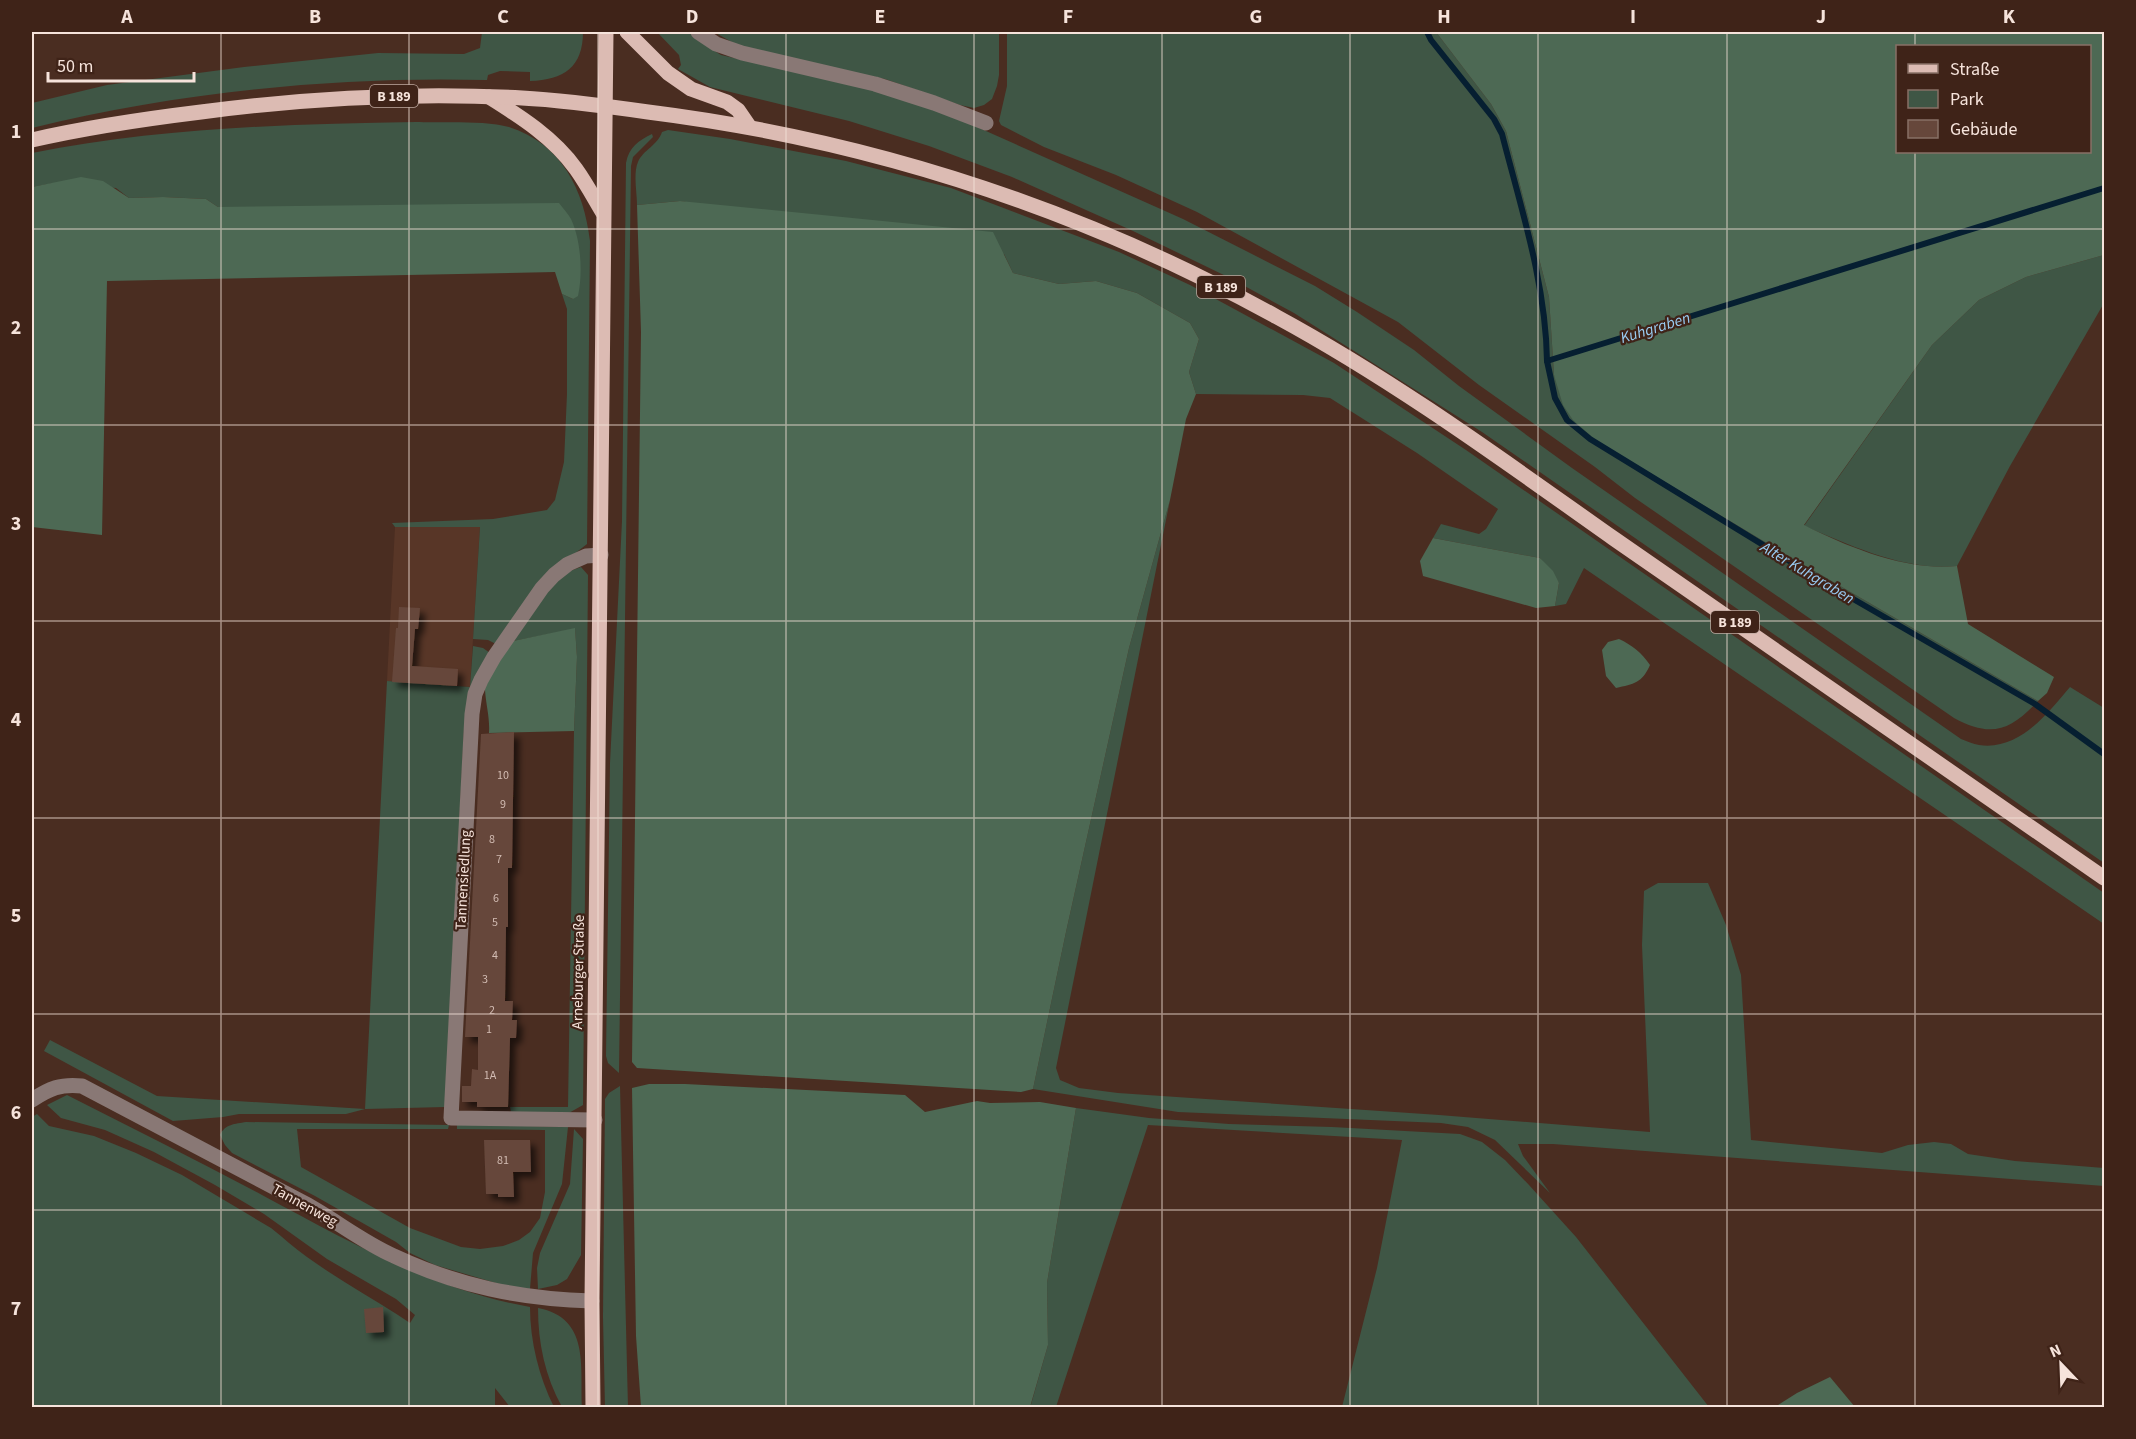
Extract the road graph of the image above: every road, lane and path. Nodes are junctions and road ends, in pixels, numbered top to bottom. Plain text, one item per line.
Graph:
1 (606, 32) edge
2 (627, 32) edge
3 (698, 32) edge
4 (488, 97) junction
5 (605, 106) junction
6 (986, 123) dead end
7 (749, 126) junction
8 (32, 140) edge
9 (603, 213) junction
10 (601, 555) junction
11 (2104, 878) edge
12 (32, 1100) edge
13 (594, 1120) junction
14 (592, 1301) junction
15 (593, 1407) edge

1 - 5 main road, Arneburger Straße
2 - 7 main road
3 - 6 street
4 - 5 main road, B 189
4 - 8 main road, B 189
4 - 9 main road
5 - 7 main road, B 189
5 - 9 main road, Arneburger Straße
7 - 11 main road, B 189
9 - 10 main road, Arneburger Straße
10 - 13 main road, Arneburger Straße
10 - 13 street, Tannensiedlung
12 - 14 street, Tannenweg
13 - 14 main road, Arneburger Straße
14 - 15 main road, Arneburger Straße

